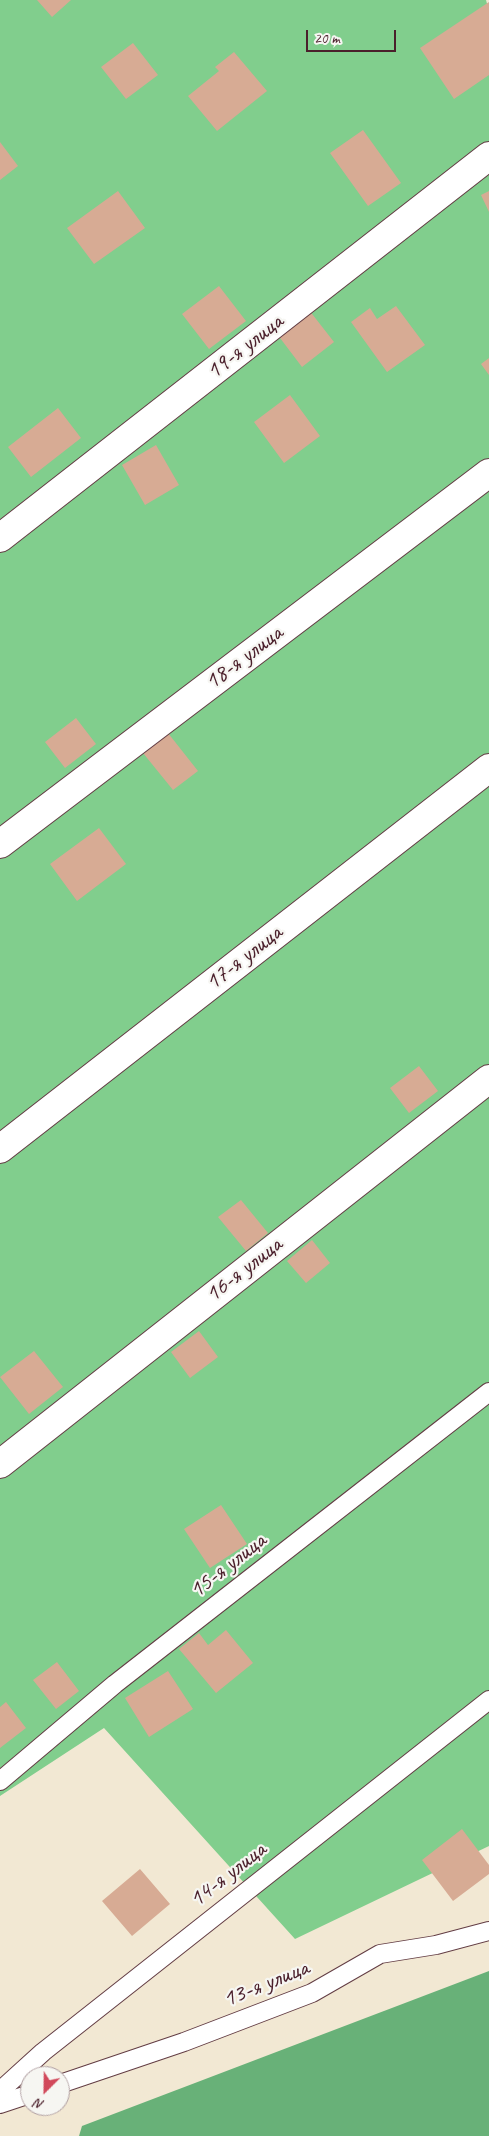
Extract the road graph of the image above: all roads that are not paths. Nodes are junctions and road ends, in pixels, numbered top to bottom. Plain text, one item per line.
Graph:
1 (489, 156) edge
2 (489, 472) edge
3 (0, 538) edge
4 (489, 768) edge
5 (0, 844) edge
6 (489, 1078) edge
7 (0, 1149) edge
8 (489, 1392) edge
9 (0, 1464) edge
10 (489, 1700) edge
11 (0, 1782) edge
12 (489, 1931) edge
13 (70, 2081) edge
14 (0, 2092) edge
15 (20, 2097) edge
16 (0, 2104) edge

1 - 3 street, 19-я улица
2 - 5 street, 18-я улица
4 - 7 street, 17-я улица
6 - 9 street, 16-я улица
8 - 11 lane, 15-я улица
10 - 14 lane, 14-я улица
12 - 13 lane, 13-я улица
15 - 16 lane

